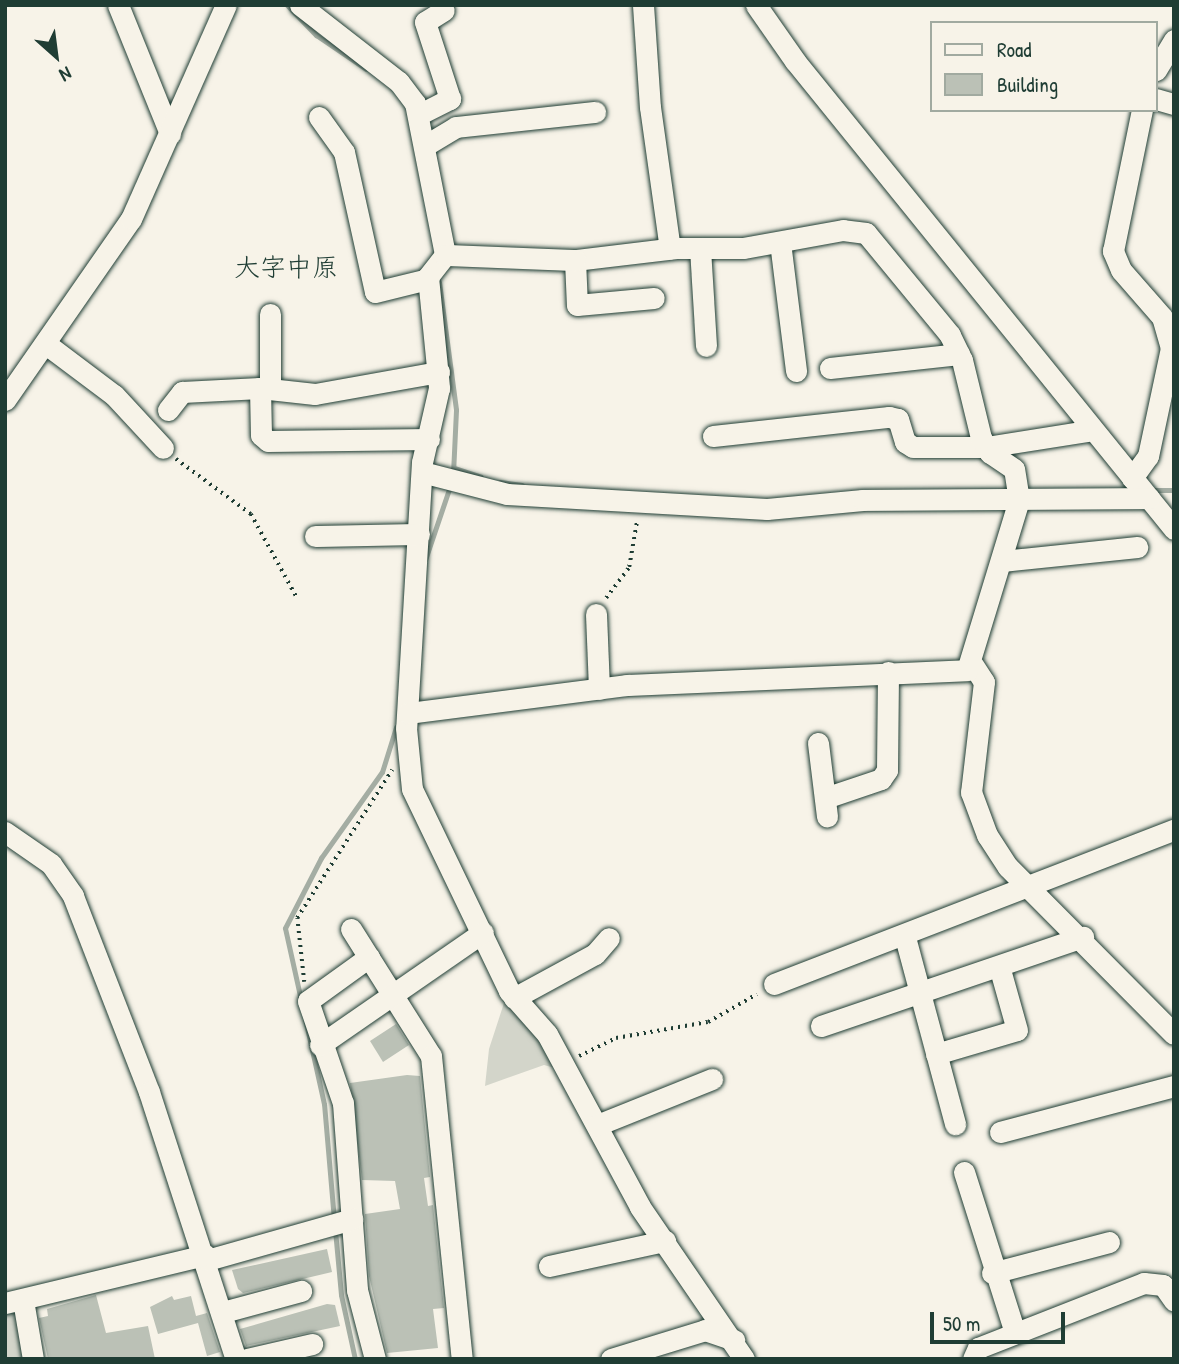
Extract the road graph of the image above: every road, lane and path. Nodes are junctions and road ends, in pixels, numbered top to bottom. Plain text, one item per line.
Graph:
1 (118, 5) edge
2 (226, 5) edge
3 (300, 5) edge
4 (643, 5) edge
5 (756, 5) edge
6 (444, 9) dead end
7 (1174, 40) edge
8 (1158, 67) edge
9 (595, 112) dead end
10 (1142, 112) edge
11 (420, 114) junction
12 (319, 117) dead end
13 (170, 134) junction
14 (426, 145) junction
15 (780, 242) junction
16 (700, 248) junction
17 (670, 249) junction
18 (445, 255) junction
19 (575, 260) junction
20 (428, 279) junction
21 (654, 299) dead end
22 (271, 314) dead end
23 (46, 344) junction
24 (706, 346) dead end
25 (959, 354) junction
26 (830, 369) dead end
27 (796, 371) dead end
28 (439, 372) junction
29 (265, 388) junction
30 (5, 400) edge
31 (168, 410) dead end
32 (1093, 430) junction
33 (713, 436) dead end
34 (429, 439) junction
35 (986, 447) junction
36 (163, 448) joint
37 (422, 472) junction
38 (1138, 485) junction
39 (1018, 492) junction
40 (649, 501) junction
41 (1174, 529) edge
42 (419, 534) junction
43 (315, 536) dead end
44 (1137, 548) dead end
45 (1002, 561) junction
46 (296, 596) dead end
47 (596, 614) joint
48 (973, 665) junction
49 (888, 672) junction
50 (599, 689) junction
51 (408, 713) junction
52 (818, 743) dead end
53 (407, 744) junction
54 (1174, 830) edge
55 (5, 832) edge
56 (1030, 887) junction
57 (351, 929) dead end
58 (483, 932) junction
59 (905, 937) junction
60 (1083, 937) junction
61 (609, 938) dead end
62 (369, 957) junction
63 (999, 966) junction
64 (774, 984) joint
65 (919, 992) junction
66 (393, 993) junction
67 (514, 998) junction
68 (308, 1001) junction
69 (821, 1026) dead end
70 (1174, 1034) edge
71 (320, 1045) junction
72 (936, 1054) junction
73 (565, 1063) junction
74 (712, 1079) dead end
75 (1174, 1086) edge
76 (956, 1124) dead end
77 (597, 1125) junction
78 (1000, 1132) dead end
79 (964, 1172) dead end
80 (352, 1219) junction
81 (665, 1241) junction
82 (1109, 1242) dead end
83 (206, 1257) junction
84 (549, 1266) dead end
85 (992, 1273) junction
86 (302, 1291) dead end
87 (1174, 1301) edge
88 (14, 1302) edge
89 (223, 1312) junction
90 (1015, 1333) junction
91 (312, 1344) dead end
92 (739, 1350) edge
93 (33, 1359) edge
94 (236, 1359) edge
95 (247, 1359) edge
96 (375, 1359) edge
97 (462, 1359) edge
98 (611, 1359) edge
99 (973, 1359) edge

1 - 13 street
2 - 13 street
3 - 11 street
4 - 17 street
5 - 32 street
6 - 11 street
7 - 8 street
9 - 14 street
10 - 38 street
11 - 14 street
12 - 20 street
13 - 23 street
14 - 18 street
15 - 16 street
15 - 25 street
15 - 27 street
16 - 17 street
16 - 24 street
17 - 19 street
18 - 19 street
18 - 20 street
19 - 21 street
20 - 28 street
22 - 29 street
23 - 30 street
23 - 36 street
25 - 26 street
25 - 35 street
28 - 29 street
28 - 34 street
29 - 31 street
29 - 34 street
32 - 35 street
32 - 38 street
33 - 35 street
34 - 37 street
35 - 39 street
36 - 46 path
37 - 40 street
37 - 42 street
38 - 39 street
38 - 41 street
39 - 40 street
39 - 45 street
40 - 47 path
42 - 43 street
42 - 51 street
44 - 45 street
45 - 48 street
47 - 50 street
48 - 49 street
48 - 56 street
49 - 50 street
49 - 52 street
50 - 51 street
51 - 53 street
53 - 58 street
53 - 68 path
54 - 56 street
55 - 83 street
56 - 59 street
56 - 60 street
57 - 62 street
58 - 66 street
58 - 67 street
59 - 64 street
59 - 65 street
60 - 63 street
60 - 70 street
61 - 67 street
62 - 66 street
62 - 68 street
63 - 65 street
63 - 72 street
64 - 73 path
65 - 69 street
65 - 72 street
66 - 71 street
66 - 97 street
67 - 73 street
68 - 71 street
71 - 80 street
72 - 76 street
73 - 77 street
74 - 77 street
75 - 78 street
77 - 81 street
79 - 85 street
80 - 83 street
80 - 96 street
81 - 84 street
81 - 92 street
82 - 85 street
83 - 88 street
83 - 89 street
85 - 90 street
86 - 89 street
87 - 90 street
88 - 93 street
89 - 94 street
90 - 99 street
91 - 95 street
92 - 98 street

